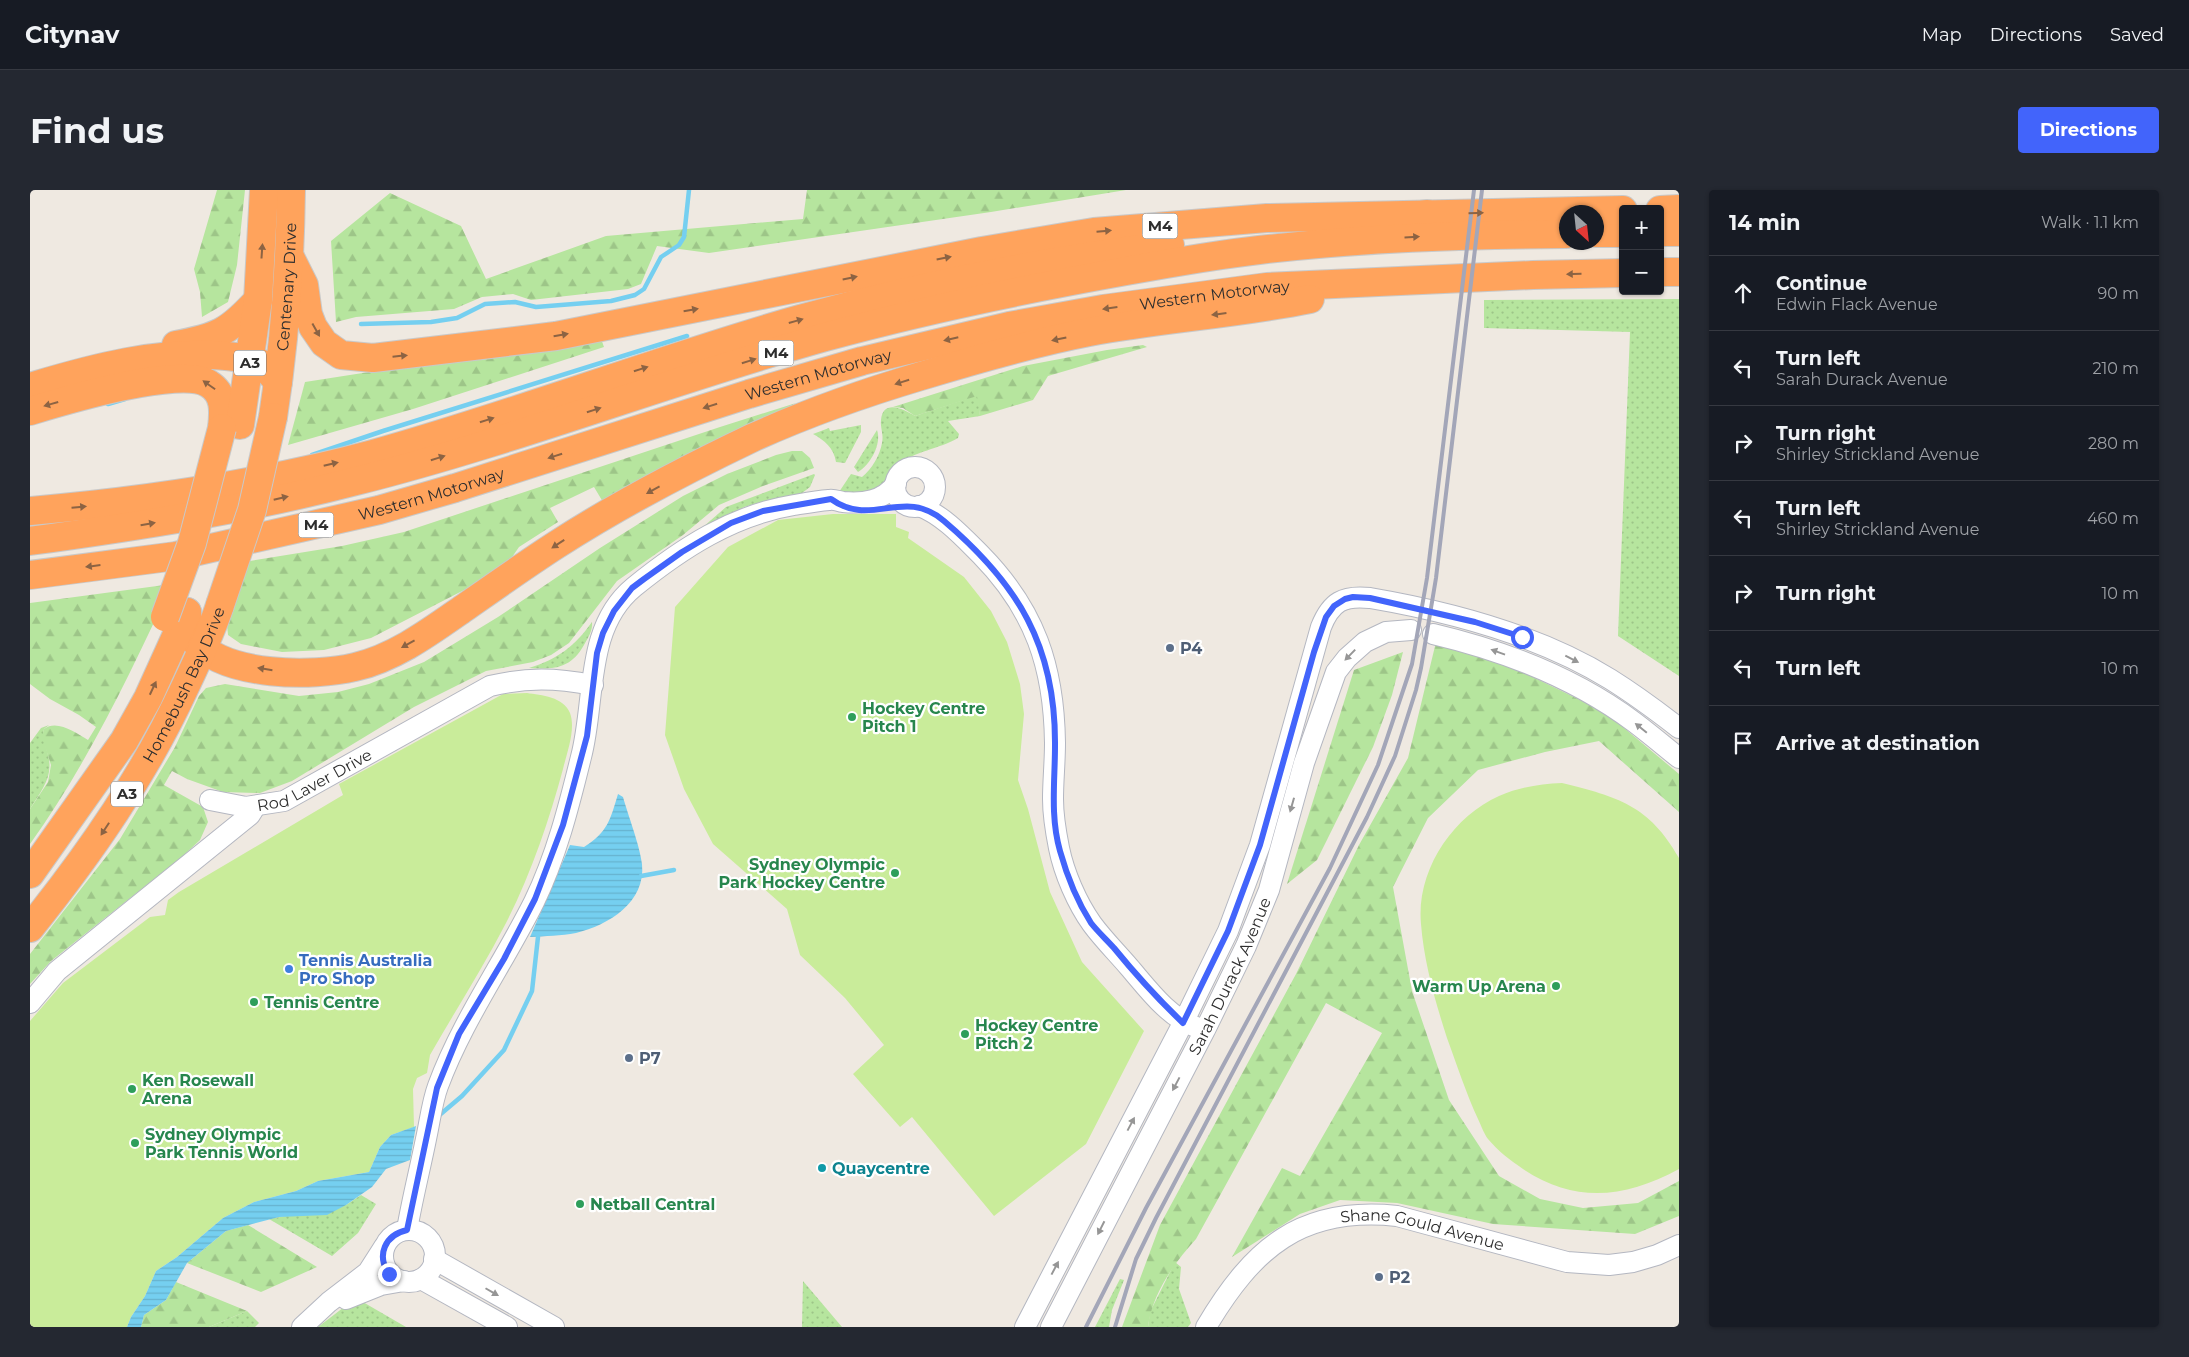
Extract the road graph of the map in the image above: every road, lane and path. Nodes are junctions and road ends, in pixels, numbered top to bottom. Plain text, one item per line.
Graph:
1 (264, 190) edge
2 (291, 190) edge
3 (1679, 209) edge
4 (1619, 210) edge
5 (1664, 210) edge
6 (1427, 214) junction
7 (1664, 232) edge
8 (1679, 232) edge
9 (1604, 233) edge
10 (1619, 233) edge
11 (1559, 234) edge
12 (290, 257) junction
13 (1664, 272) edge
14 (1679, 272) edge
15 (1619, 273) edge
16 (1402, 281) junction
17 (258, 300) junction
18 (250, 360) junction
19 (278, 382) junction
20 (41, 384) edge
21 (30, 411) edge
22 (231, 427) junction
23 (896, 484) junction
24 (831, 499) junction
25 (923, 507) junction
26 (30, 511) edge
27 (30, 541) edge
28 (30, 574) edge
29 (176, 614) junction
30 (1401, 631) dead end
31 (1433, 634) dead end
32 (1538, 643) junction
33 (203, 648) junction
34 (1529, 664) junction
35 (593, 685) junction
36 (1679, 728) edge
37 (1679, 758) edge
38 (210, 800) dead end
39 (255, 807) junction
40 (30, 874) edge
41 (30, 928) edge
42 (30, 1003) edge
43 (1183, 1023) junction
44 (1204, 1030) junction
45 (407, 1230) junction
46 (1679, 1246) edge
47 (384, 1247) junction
48 (434, 1259) junction
49 (412, 1280) junction
50 (471, 1280) junction
51 (1040, 1298) junction
52 (460, 1300) junction
53 (1060, 1308) junction
54 (305, 1324) edge
55 (507, 1327) edge
56 (554, 1327) edge
57 (1025, 1327) edge
58 (1051, 1327) edge
59 (1206, 1327) edge

17 -> 1 highway, Centenary Drive / A3
2 - 12 highway, Centenary Drive / A3
3 - 5 highway
6 -> 4 highway, M4
12 -> 6 highway, M4
26 -> 6 highway
7 - 8 highway
9 - 10 highway
27 -> 11 highway, Western Motorway / M4
12 - 19 highway, Centenary Drive / A3
13 - 14 highway
15 -> 16 highway, Western Motorway / M4
16 -> 28 highway, Western Motorway / M4
16 -> 33 highway
17 - 18 highway, Centenary Drive / A3
17 - 20 highway
18 - 19 highway
18 - 20 highway
18 - 22 highway, Centenary Drive / A3
19 - 33 highway, Homebush Bay Drive / A3, bridge
22 -> 21 highway
22 - 29 highway, Homebush Bay Drive / A3
23 - 24 street
23 - 25 street
23 - 25 street
24 - 25 street
24 - 35 street
25 - 43 street
29 - 33 highway
40 -> 29 highway, Homebush Bay Drive / A3
30 -> 44 street, Sarah Durack Avenue
34 -> 31 street
32 - 34 street
32 -> 36 street
32 - 43 street, Sarah Durack Avenue
33 -> 41 highway, Homebush Bay Drive / A3
37 -> 34 street
35 - 39 street, Rod Laver Drive
35 - 45 street
38 - 39 street
39 - 42 street, Rod Laver Drive
43 - 44 street
51 -> 43 street, Sarah Durack Avenue
44 -> 53 street, Sarah Durack Avenue
45 - 47 street
45 - 48 street
46 - 59 street, Shane Gould Avenue
47 - 49 street
47 - 54 street
48 - 49 street
48 - 50 street
49 - 52 street
49 - 54 street
50 - 52 street
50 -> 56 street
51 - 53 street
51 - 57 street, Sarah Durack Avenue
52 - 55 street
53 - 58 street, Sarah Durack Avenue

